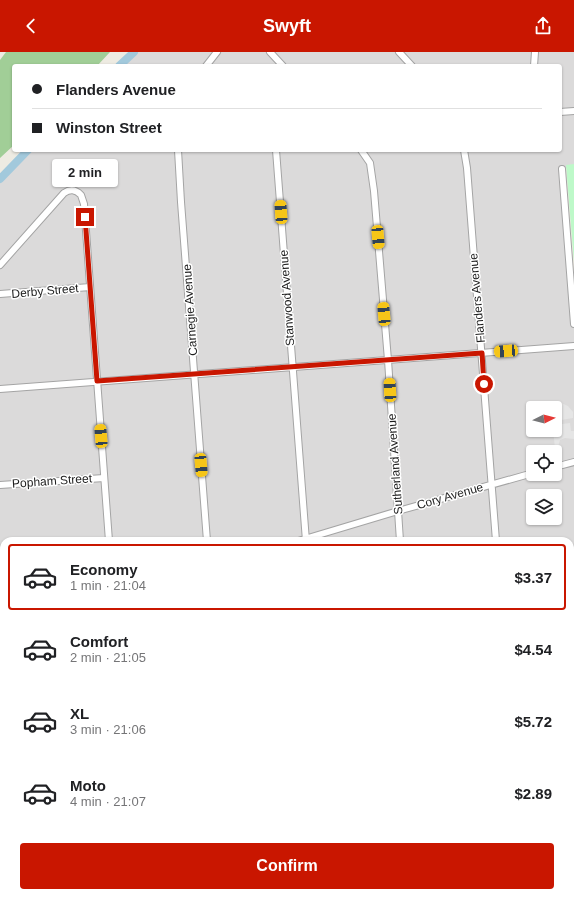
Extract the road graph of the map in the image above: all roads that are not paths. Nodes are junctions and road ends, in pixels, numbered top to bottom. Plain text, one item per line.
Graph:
1 (217, 52) edge
2 (270, 52) edge
3 (399, 52) edge
4 (535, 52) edge
5 (208, 64) edge
6 (281, 64) edge
7 (410, 64) edge
8 (534, 64) edge
9 (574, 111) edge
10 (562, 112) edge
11 (177, 152) edge
12 (276, 152) edge
13 (362, 152) edge
14 (464, 152) edge
15 (562, 169) dead end
16 (0, 265) edge
17 (90, 287) junction
18 (0, 294) edge
19 (574, 324) edge
20 (574, 346) edge
21 (482, 353) junction
22 (388, 360) junction
23 (293, 367) junction
24 (194, 374) junction
25 (97, 381) junction
26 (0, 388) edge
27 (574, 462) edge
28 (562, 465) edge
29 (526, 475) edge
30 (104, 478) junction
31 (0, 485) edge
32 (492, 485) junction
33 (398, 511) junction
34 (109, 537) edge
35 (207, 537) edge
36 (306, 537) edge
37 (316, 537) edge
38 (400, 537) edge
39 (496, 537) edge

1 - 5 street
2 - 6 street
3 - 7 street
4 - 8 street
9 - 10 street
11 - 24 street, Carnegie Avenue
12 - 23 street, Stanwood Avenue
13 - 22 street, Sutherland Avenue
14 - 21 street, Flanders Avenue
15 - 19 street
16 - 17 street
17 - 18 street, Derby Street
17 - 25 street
20 - 21 street
21 - 22 street
21 - 32 street, Flanders Avenue
22 - 23 street
22 - 33 street, Sutherland Avenue
23 - 24 street
23 - 36 street, Stanwood Avenue
24 - 25 street
24 - 35 street, Carnegie Avenue
25 - 26 street
25 - 30 street
27 - 28 street
29 - 32 street, Cory Avenue
30 - 31 street, Popham Street
30 - 34 street
32 - 33 street, Cory Avenue
32 - 39 street, Flanders Avenue
33 - 37 street, Cory Avenue
33 - 38 street, Sutherland Avenue

